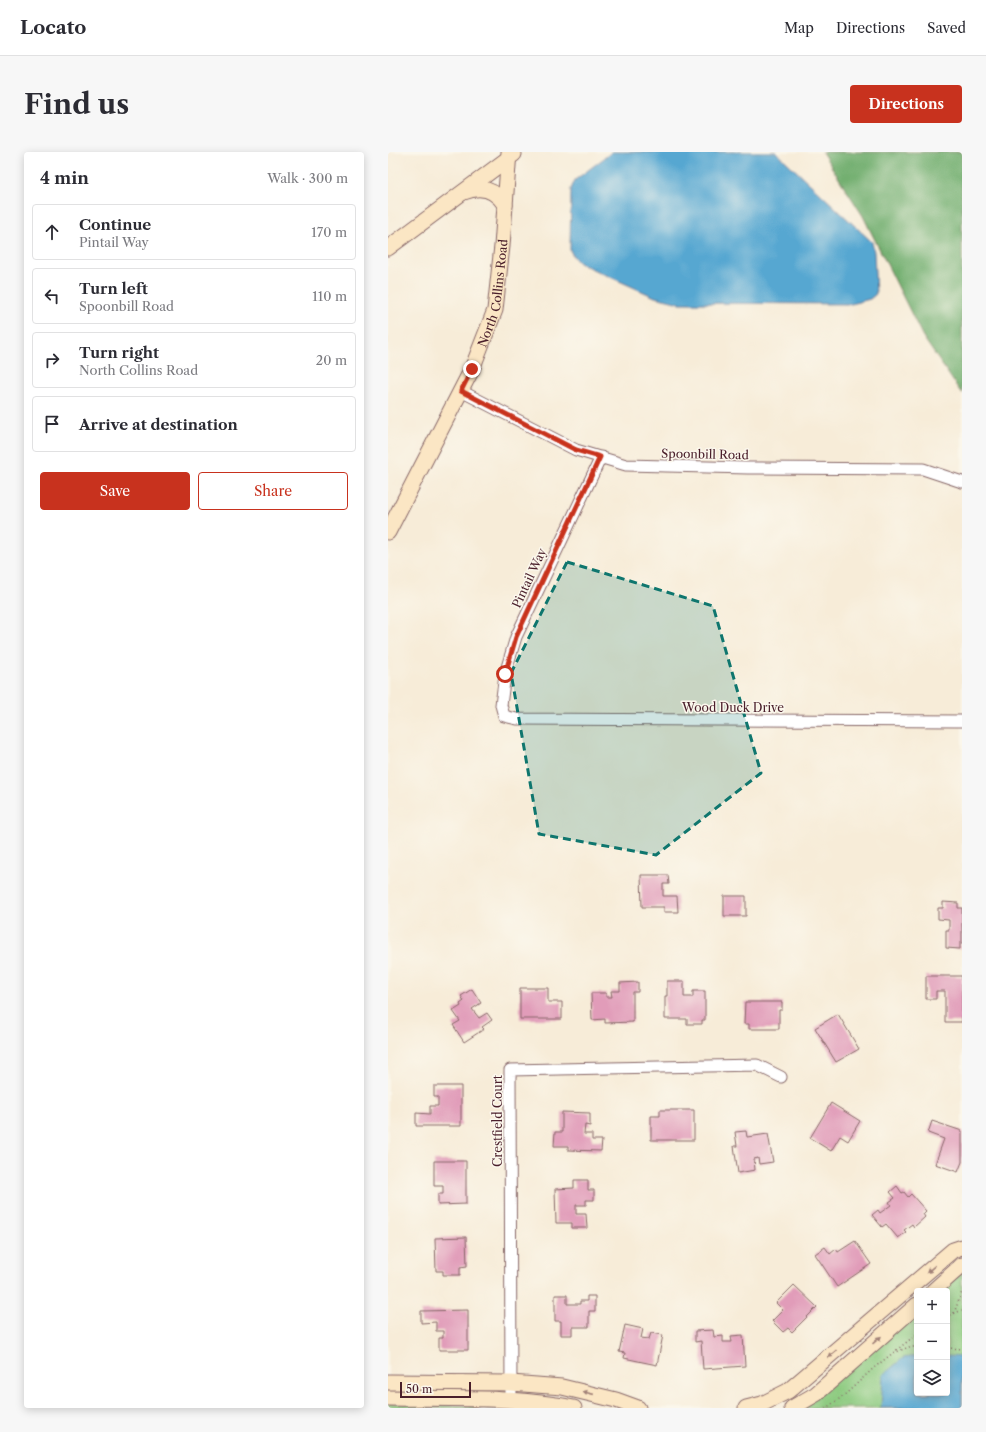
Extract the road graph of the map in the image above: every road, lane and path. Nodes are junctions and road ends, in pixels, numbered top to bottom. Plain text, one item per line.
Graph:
1 (511, 154) edge
2 (460, 194) junction
3 (505, 205) junction
4 (388, 248) edge
5 (461, 391) junction
6 (600, 457) junction
7 (962, 482) edge
8 (388, 532) edge
9 (504, 716) joint
10 (962, 721) edge
11 (781, 1078) dead end
12 (959, 1251) edge
13 (962, 1265) edge
14 (936, 1288) edge
15 (962, 1292) edge
16 (914, 1308) edge
17 (962, 1310) edge
18 (954, 1313) junction
19 (950, 1315) edge
20 (914, 1336) edge
21 (914, 1346) edge
22 (950, 1348) edge
23 (962, 1349) edge
24 (891, 1355) junction
25 (388, 1382) edge
26 (511, 1383) junction
27 (388, 1398) edge
28 (511, 1399) junction
29 (574, 1408) edge
30 (638, 1408) edge
31 (746, 1408) edge
32 (792, 1408) edge
33 (825, 1408) edge

1 - 2 street
1 - 3 street, North Collins Road
2 - 3 street
2 - 4 street
3 - 5 street, North Collins Road
5 - 6 street, Spoonbill Road
5 - 8 street, North Collins Road
6 - 7 street, Spoonbill Road
6 - 9 street, Pintail Way
9 - 10 street, Wood Duck Drive
11 - 26 street, Crestfield Court
12 -> 31 street
13 - 14 street
15 - 18 path
32 -> 16 street
17 - 18 path
18 - 19 path
20 - 24 path
21 - 24 path
22 - 23 path
24 - 33 path
25 - 26 street
26 - 28 street, Crestfield Court
30 -> 26 street
27 - 28 street
28 - 29 street

